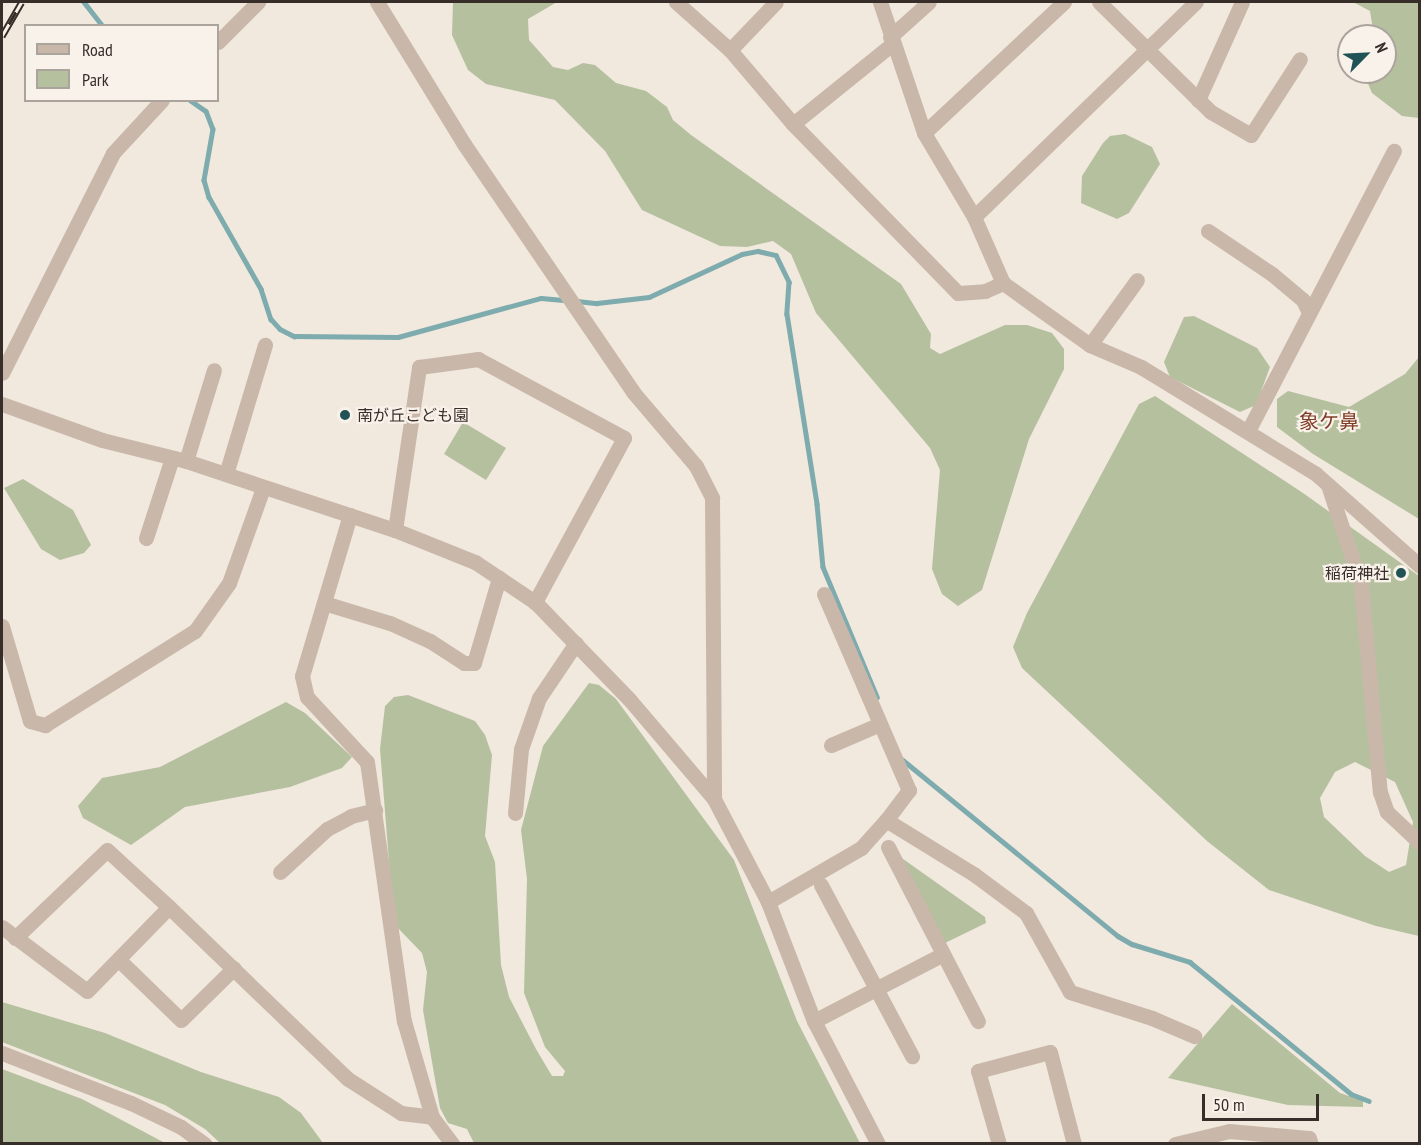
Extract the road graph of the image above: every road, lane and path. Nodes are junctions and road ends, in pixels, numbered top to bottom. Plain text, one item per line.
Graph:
1 (258, 2) edge
2 (377, 2) edge
3 (676, 2) edge
4 (776, 2) edge
5 (880, 2) edge
6 (929, 2) edge
7 (1064, 2) edge
8 (1099, 2) edge
9 (1196, 2) edge
10 (1242, 2) edge
11 (219, 41) edge
12 (891, 41) junction
13 (730, 50) junction
14 (1149, 51) junction
15 (1300, 59) dead end
16 (1198, 100) junction
17 (160, 102) edge
18 (793, 124) junction
19 (924, 134) junction
20 (1394, 151) dead end
21 (974, 217) junction
22 (1208, 231) dead end
23 (1137, 280) dead end
24 (1004, 283) junction
25 (1309, 313) junction
26 (265, 345) dead end
27 (1090, 345) junction
28 (214, 370) dead end
29 (2, 373) edge
30 (2, 404) edge
31 (1248, 431) junction
32 (179, 459) junction
33 (226, 474) junction
34 (1327, 482) junction
35 (263, 488) junction
36 (350, 515) junction
37 (395, 530) junction
38 (146, 538) dead end
39 (1419, 566) edge
40 (499, 578) junction
41 (824, 594) dead end
42 (535, 602) junction
43 (324, 603) junction
44 (2, 626) edge
45 (576, 643) junction
46 (880, 724) junction
47 (831, 745) dead end
48 (714, 799) junction
49 (375, 810) junction
50 (515, 813) dead end
51 (886, 820) junction
52 (1419, 843) edge
53 (888, 847) dead end
54 (280, 872) dead end
55 (821, 885) dead end
56 (768, 902) junction
57 (169, 907) junction
58 (2, 927) edge
59 (15, 938) junction
60 (944, 954) junction
61 (119, 960) junction
62 (234, 968) junction
63 (876, 989) junction
64 (814, 1021) junction
65 (978, 1021) dead end
66 (1194, 1036) dead end
67 (2, 1053) edge
68 (912, 1056) dead end
69 (432, 1117) junction
70 (1231, 1137) edge
71 (204, 1143) edge
72 (452, 1143) edge
73 (878, 1143) edge
74 (999, 1143) edge
75 (1074, 1143) edge
76 (1175, 1143) edge
77 (1311, 1143) edge

1 - 11 street
2 - 48 street
3 - 13 street
4 - 13 street
5 - 12 street
6 - 12 street
7 - 19 street
8 - 14 street
9 - 14 street
10 - 16 street
12 - 18 street
12 - 19 street
13 - 18 street
14 - 16 street
14 - 21 street
15 - 16 street
17 - 29 street
18 - 24 street
19 - 21 street
20 - 25 street
21 - 24 street
22 - 25 street
23 - 27 street
24 - 27 street
25 - 31 street
26 - 33 street
27 - 31 street
28 - 32 street
30 - 32 street
31 - 34 street
32 - 33 street
32 - 38 street
33 - 35 street
34 - 39 street
34 - 52 street
35 - 36 street
35 - 44 street
36 - 37 street
36 - 43 street
37 - 40 street
37 - 42 street
40 - 42 street
40 - 43 street
41 - 46 street
42 - 45 street
43 - 49 street
45 - 48 street
45 - 50 street
46 - 47 street
46 - 51 street
48 - 56 street
49 - 54 street
49 - 69 street
51 - 56 street
51 - 66 street
53 - 60 street
55 - 63 street
56 - 64 street
57 - 59 street
57 - 61 street
57 - 62 street
58 - 59 street
59 - 61 street
60 - 63 street
60 - 65 street
61 - 62 street
62 - 69 street
63 - 64 street
63 - 68 street
64 - 73 street
67 - 71 street
69 - 72 street
70 - 76 street
70 - 77 street
74 - 75 street

